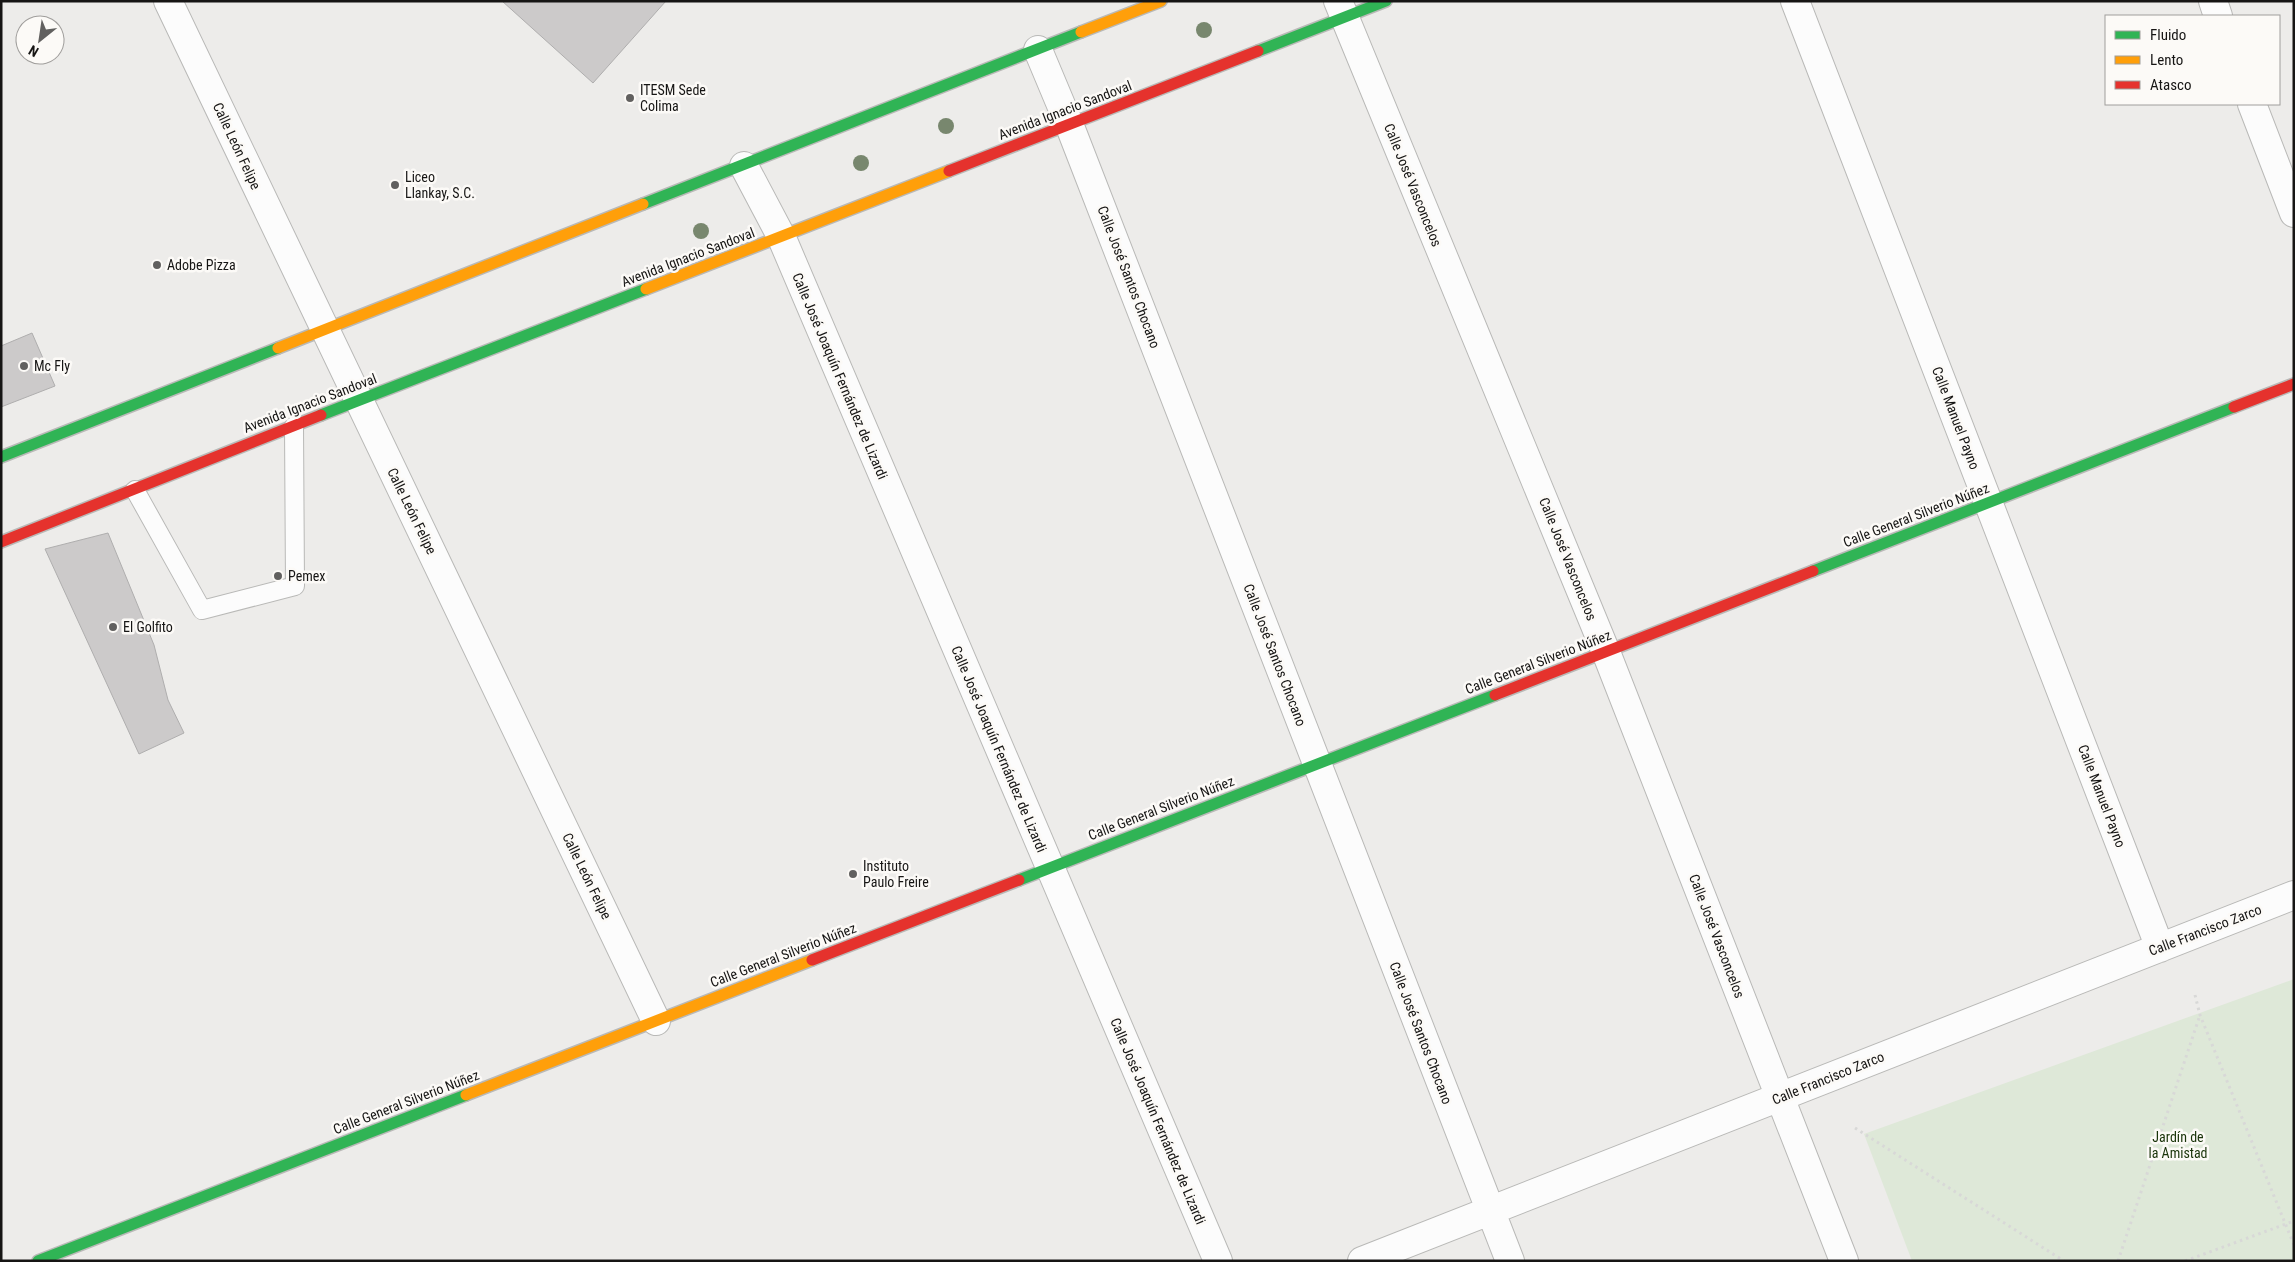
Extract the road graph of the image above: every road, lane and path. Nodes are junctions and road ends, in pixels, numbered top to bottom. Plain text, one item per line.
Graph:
1 (168, 1) edge
2 (1161, 1) edge
3 (1386, 1) edge
4 (1795, 1) edge
5 (2213, 1) edge
6 (1341, 9) edge
7 (2218, 15) edge
8 (1038, 50) junction
9 (2252, 105) edge
10 (1069, 124) junction
11 (744, 166) junction
12 (2294, 213) edge
13 (781, 236) junction
14 (324, 330) junction
15 (2294, 384) edge
16 (359, 400) junction
17 (294, 426) junction
18 (1, 457) edge
19 (135, 490) junction
20 (1989, 503) junction
21 (1, 542) edge
22 (1606, 652) junction
23 (1317, 764) junction
24 (1050, 868) junction
25 (2294, 895) edge
26 (2160, 948) junction
27 (2195, 995) dead end
28 (2200, 1015) junction
29 (656, 1020) junction
30 (1780, 1097) junction
31 (1855, 1128) dead end
32 (1490, 1210) junction
33 (2294, 1221) edge
34 (2285, 1224) junction
35 (2294, 1245) edge
36 (38, 1261) edge
37 (1218, 1261) edge
38 (1362, 1261) edge
39 (1510, 1261) edge
40 (1844, 1261) edge
41 (2064, 1261) edge
42 (2118, 1261) edge
43 (2185, 1261) edge

1 - 14 street, Calle León Felipe
2 - 8 main road
3 - 6 main road, Avenida Ignacio Sandoval
4 - 20 street, Calle Manuel Payno
5 - 7 street
6 - 10 main road, Avenida Ignacio Sandoval
6 - 22 street, Calle José Vasconcelos
8 - 10 street, Calle José Santos Chocano
8 - 11 main road
9 - 12 street
10 - 13 main road, Avenida Ignacio Sandoval
10 - 23 street, Calle José Santos Chocano
11 - 13 street, Calle José Joaquín Fernández de Lizardi
11 - 14 main road
13 - 16 main road, Avenida Ignacio Sandoval
13 - 24 street, Calle José Joaquín Fernández de Lizardi
14 - 16 street, Calle León Felipe
14 - 18 main road
15 - 20 main road, Calle General Silverio Núñez
16 - 17 main road, Avenida Ignacio Sandoval
16 - 29 street, Calle León Felipe
17 - 19 main road, Avenida Ignacio Sandoval
17 - 19 lane
19 - 21 main road, Avenida Ignacio Sandoval
20 - 22 main road, Calle General Silverio Núñez
20 - 26 street, Calle Manuel Payno
22 - 23 main road, Calle General Silverio Núñez
22 - 30 street, Calle José Vasconcelos
23 - 24 main road, Calle General Silverio Núñez
23 - 32 street, Calle José Santos Chocano
24 - 29 main road, Calle General Silverio Núñez
24 - 37 street, Calle José Joaquín Fernández de Lizardi
25 - 26 street, Calle Francisco Zarco
26 - 30 street, Calle Francisco Zarco
27 - 28 path
28 - 34 path
28 - 42 path
29 - 36 main road, Calle General Silverio Núñez
30 - 32 street, Calle Francisco Zarco
30 - 40 street, Calle José Vasconcelos
31 - 41 path
32 - 38 street, Calle Francisco Zarco
32 - 39 street, Calle José Santos Chocano
33 - 34 path
34 - 35 path
34 - 43 path

